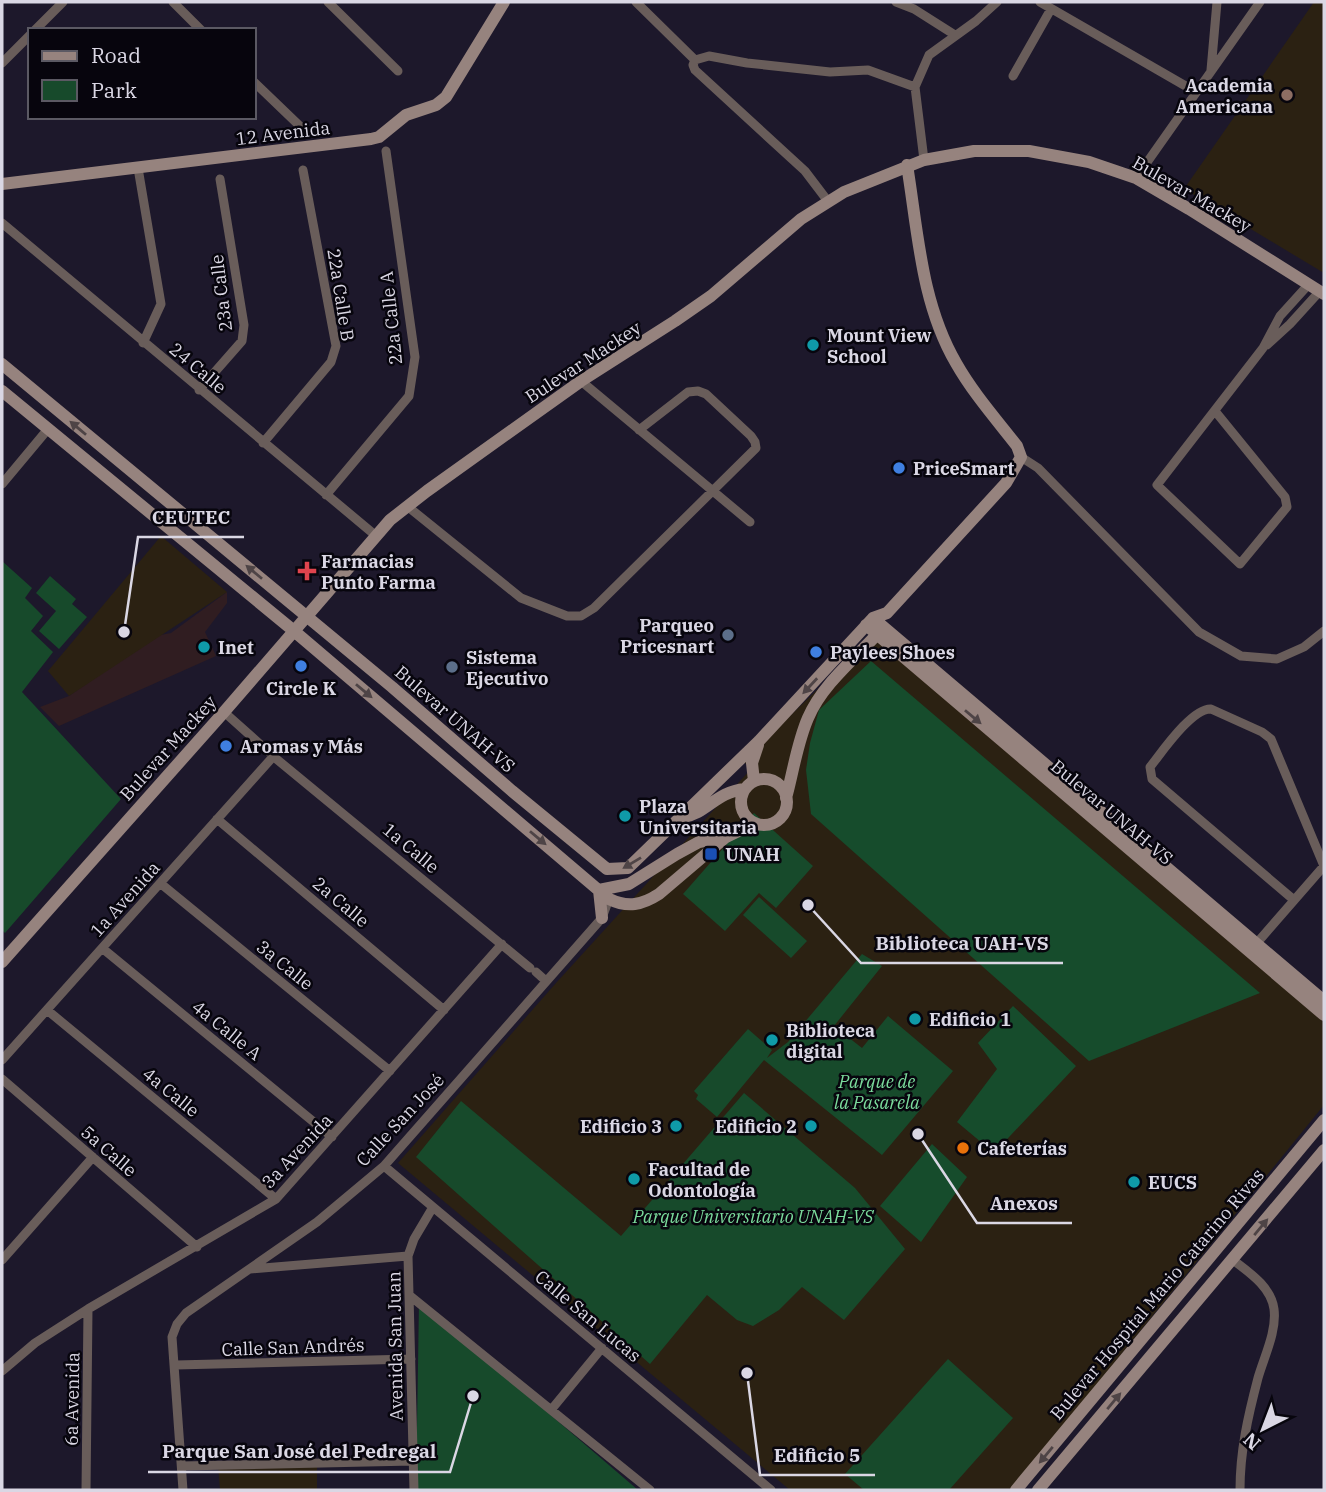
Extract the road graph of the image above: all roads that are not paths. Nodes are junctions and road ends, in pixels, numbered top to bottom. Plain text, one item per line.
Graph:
1 (63, 2) edge
2 (173, 2) edge
3 (328, 2) edge
4 (504, 2) edge
5 (636, 2) edge
6 (896, 2) edge
7 (997, 2) edge
8 (1040, 2) edge
9 (1217, 2) edge
10 (1259, 2) edge
11 (1051, 9) junction
12 (37, 28) edge
13 (199, 28) edge
14 (956, 35) junction
15 (28, 37) edge
16 (695, 60) junction
17 (2, 63) edge
18 (398, 71) dead end
19 (1210, 72) junction
20 (1013, 76) dead end
21 (256, 84) edge
22 (915, 86) junction
23 (1196, 92) junction
24 (305, 131) dead end
25 (386, 150) dead end
26 (923, 160) junction
27 (907, 165) junction
28 (138, 168) junction
29 (303, 170) dead end
30 (220, 178) dead end
31 (1136, 178) junction
32 (2, 184) edge
33 (827, 200) junction
34 (2, 223) edge
35 (1318, 290) edge
36 (1288, 306) junction
37 (1298, 314) junction
38 (144, 343) junction
39 (1263, 348) junction
40 (2, 364) edge
41 (2, 377) edge
42 (581, 381) junction
43 (28, 386) junction
44 (199, 390) junction
45 (2, 391) edge
46 (1214, 411) junction
47 (48, 429) junction
48 (639, 429) junction
49 (263, 443) junction
50 (1021, 457) junction
51 (2, 484) edge
52 (712, 491) junction
53 (326, 495) junction
54 (407, 506) junction
55 (750, 522) dead end
56 (375, 535) junction
57 (887, 612) junction
58 (306, 615) junction
59 (869, 621) junction
60 (293, 631) junction
61 (880, 631) junction
62 (1324, 631) edge
63 (224, 712) junction
64 (759, 741) junction
65 (271, 756) junction
66 (749, 785) junction
67 (786, 799) junction
68 (681, 818) junction
69 (217, 819) junction
70 (755, 823) junction
71 (726, 838) junction
72 (1324, 866) edge
73 (160, 883) junction
74 (599, 890) junction
75 (1186, 892) junction
76 (610, 899) junction
77 (1294, 900) junction
78 (602, 918) junction
79 (502, 944) junction
80 (1256, 944) junction
81 (102, 948) junction
82 (2, 962) edge
83 (546, 981) junction
84 (1324, 1001) edge
85 (47, 1010) junction
86 (444, 1010) junction
87 (1324, 1015) edge
88 (2, 1060) edge
89 (390, 1071) junction
90 (2, 1079) edge
91 (1324, 1120) edge
92 (1324, 1129) edge
93 (332, 1137) junction
94 (1309, 1138) junction
95 (1324, 1150) edge
96 (93, 1157) junction
97 (384, 1166) junction
98 (276, 1199) junction
99 (433, 1207) junction
100 (197, 1247) junction
101 (408, 1256) junction
102 (2, 1260) edge
103 (1233, 1260) junction
104 (249, 1269) junction
105 (409, 1294) junction
106 (88, 1309) junction
107 (602, 1348) junction
108 (411, 1359) junction
109 (176, 1365) junction
110 (2, 1371) edge
111 (551, 1410) junction
112 (413, 1461) junction
113 (182, 1466) junction
114 (86, 1490) edge
115 (183, 1490) edge
116 (414, 1490) edge
117 (650, 1490) edge
118 (771, 1490) edge
119 (1016, 1490) edge
120 (1038, 1490) edge
121 (1240, 1490) edge

1 - 12 street
2 - 13 street
3 - 18 street
4 - 28 main road, 12 Avenida
5 - 16 street
6 - 14 street
7 - 14 street
8 - 11 street
9 - 19 street
10 - 19 street
11 - 20 street
11 - 23 street
14 - 22 street
15 - 17 street
16 - 22 street
16 - 33 street
19 - 23 street
21 - 24 street
22 - 26 street
23 - 31 street
25 - 53 street, 22a Calle A
26 - 27 main road, Bulevar Mackey
26 - 31 main road, Bulevar Mackey
27 - 33 main road, Bulevar Mackey
27 - 50 main road
28 - 32 main road, 12 Avenida
28 - 38 street
29 - 49 street, 22a Calle B
30 - 44 street, 23a Calle
31 - 35 main road, Bulevar Mackey
33 - 42 main road, Bulevar Mackey
34 - 38 street, 24 Calle
35 - 36 street
35 - 37 street
36 - 37 street
36 - 39 street
37 - 39 street
38 - 44 street, 24 Calle
39 - 46 street
40 - 43 main road, Bulevar UNAH-VS
41 - 43 main road
42 - 48 street
42 - 54 main road, Bulevar Mackey
58 -> 43 main road, Bulevar UNAH-VS
44 - 49 street, 24 Calle
45 - 47 main road, Bulevar UNAH-VS
46 - 46 street
47 - 51 street
47 - 60 main road, Bulevar UNAH-VS
48 - 52 street
48 - 52 street
49 - 53 street, 24 Calle
50 - 57 main road
50 - 62 street
52 - 54 street
52 - 55 street
53 - 56 street, 24 Calle
54 - 56 main road, Bulevar Mackey
56 - 58 main road, Bulevar Mackey
57 - 59 main road
57 - 61 main road
58 - 60 main road, Bulevar Mackey
68 -> 58 main road, Bulevar UNAH-VS
59 - 61 main road, Bulevar UNAH-VS
59 -> 64 main road, Bulevar UNAH-VS
60 - 63 main road, Bulevar Mackey
60 -> 74 main road, Bulevar UNAH-VS
61 - 67 main road
61 - 75 main road, Bulevar UNAH-VS
63 - 65 street, 1a Calle
63 - 82 main road, Bulevar Mackey
64 - 66 main road
64 - 68 main road, Bulevar UNAH-VS
65 - 69 street, 1a Avenida
65 - 79 street, 1a Calle
66 - 67 main road
66 - 68 main road
66 - 70 main road
67 - 70 main road
69 - 73 street, 1a Avenida
69 - 86 street, 2a Calle
70 - 71 main road
71 - 74 main road
71 - 76 main road
72 - 77 street
72 - 77 street
73 - 81 street, 1a Avenida
73 - 89 street, 3a Calle
74 - 76 main road, Bulevar UNAH-VS
74 - 78 main road
75 - 80 main road, Bulevar UNAH-VS
75 - 87 main road, Bulevar UNAH-VS
76 - 78 street, Calle San José
77 - 80 street
78 - 83 street, Calle San José
79 - 83 street, 1a Calle
79 - 86 street, 3a Avenida
80 - 84 main road, Bulevar UNAH-VS
81 - 85 street, 1a Avenida
81 - 93 street, 4a Calle A
83 - 97 street, Calle San José
85 - 88 street, 1a Avenida
85 - 98 street, 4a Calle
86 - 89 street, 3a Avenida
89 - 93 street, 3a Avenida
90 - 96 street, 5a Calle
91 - 94 main road, Bulevar Hospital Mario Catarino Rivas
92 - 94 main road
93 - 98 street, 3a Avenida
94 -> 119 main road, Bulevar Hospital Mario Catarino Rivas
103 -> 95 main road, Bulevar Hospital Mario Catarino Rivas
96 - 100 street, 5a Calle
96 - 102 street
97 - 99 street, Calle San Lucas
97 - 104 street, Calle San José
98 - 100 street, 3a Avenida
99 - 101 street, Avenida San Juan
99 - 107 street, Calle San Lucas
100 - 106 street, 3a Avenida
101 - 104 street
101 - 105 street, Avenida San Juan
120 -> 103 main road, Bulevar Hospital Mario Catarino Rivas
103 - 121 street
104 - 109 street, Calle San José
105 - 108 street, Avenida San Juan
105 - 111 street
106 - 110 street, 3a Avenida
106 - 114 street, 6a Avenida
107 - 111 street
107 - 118 street, Calle San Lucas
108 - 109 street, Calle San Andrés
108 - 112 street, Avenida San Juan
109 - 113 street
111 - 117 street
112 - 113 street
112 - 116 street, Avenida San Juan
113 - 115 street

